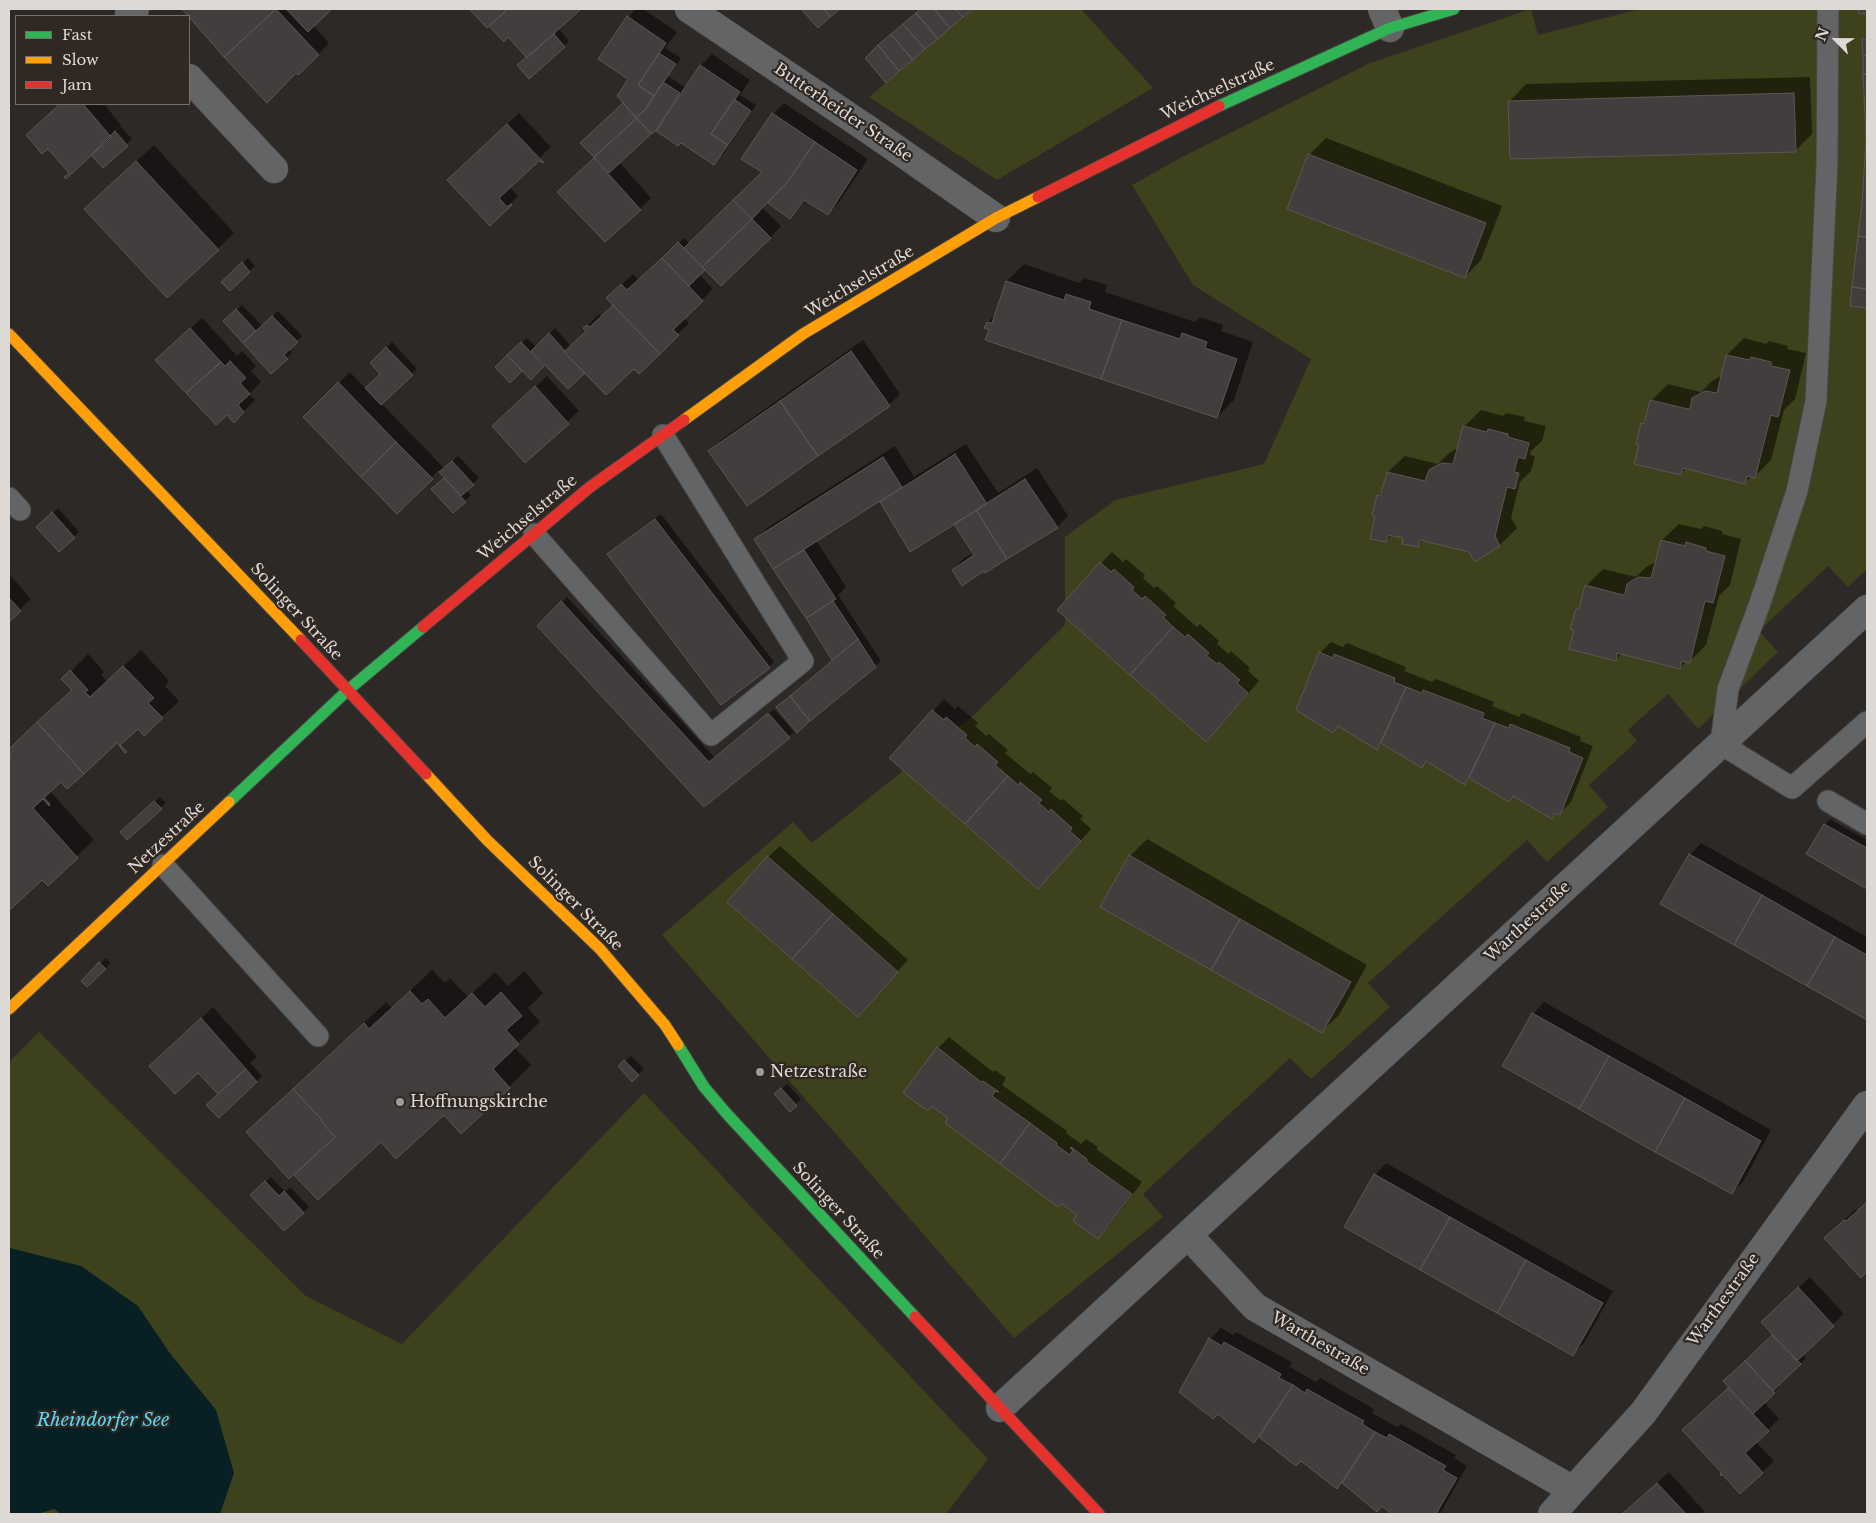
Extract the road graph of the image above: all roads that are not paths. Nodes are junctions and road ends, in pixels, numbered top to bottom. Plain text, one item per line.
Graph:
1 (689, 9) edge
2 (1454, 9) edge
3 (1828, 9) edge
4 (1386, 18) edge
5 (190, 79) edge
6 (274, 169) dead end
7 (996, 218) junction
8 (9, 334) edge
9 (663, 435) junction
10 (534, 534) junction
11 (1867, 609) edge
12 (348, 690) junction
13 (1867, 722) edge
14 (1721, 744) junction
15 (1828, 802) dead end
16 (1867, 824) edge
17 (163, 864) junction
18 (9, 1009) edge
19 (318, 1036) dead end
20 (1867, 1104) edge
21 (1188, 1235) junction
22 (1000, 1408) junction
23 (1574, 1490) junction
24 (1099, 1514) edge
25 (1552, 1514) edge

1 - 7 street, Butterheider Straße
2 - 4 street, Weichselstraße
3 - 14 lane
4 - 7 street, Weichselstraße
5 - 6 street
7 - 9 street, Weichselstraße
8 - 12 street, Solinger Straße
9 - 10 street, Weichselstraße
9 - 10 lane
10 - 12 street, Weichselstraße
11 - 14 street, Warthestraße
12 - 17 street, Netzestraße
12 - 22 street, Solinger Straße
13 - 14 lane
14 - 21 street, Warthestraße
15 - 16 lane
17 - 18 street, Netzestraße
17 - 19 lane
20 - 23 street, Warthestraße
21 - 22 street, Warthestraße
21 - 23 street, Warthestraße
22 - 24 street, Solinger Straße
23 - 25 street, Warthestraße

